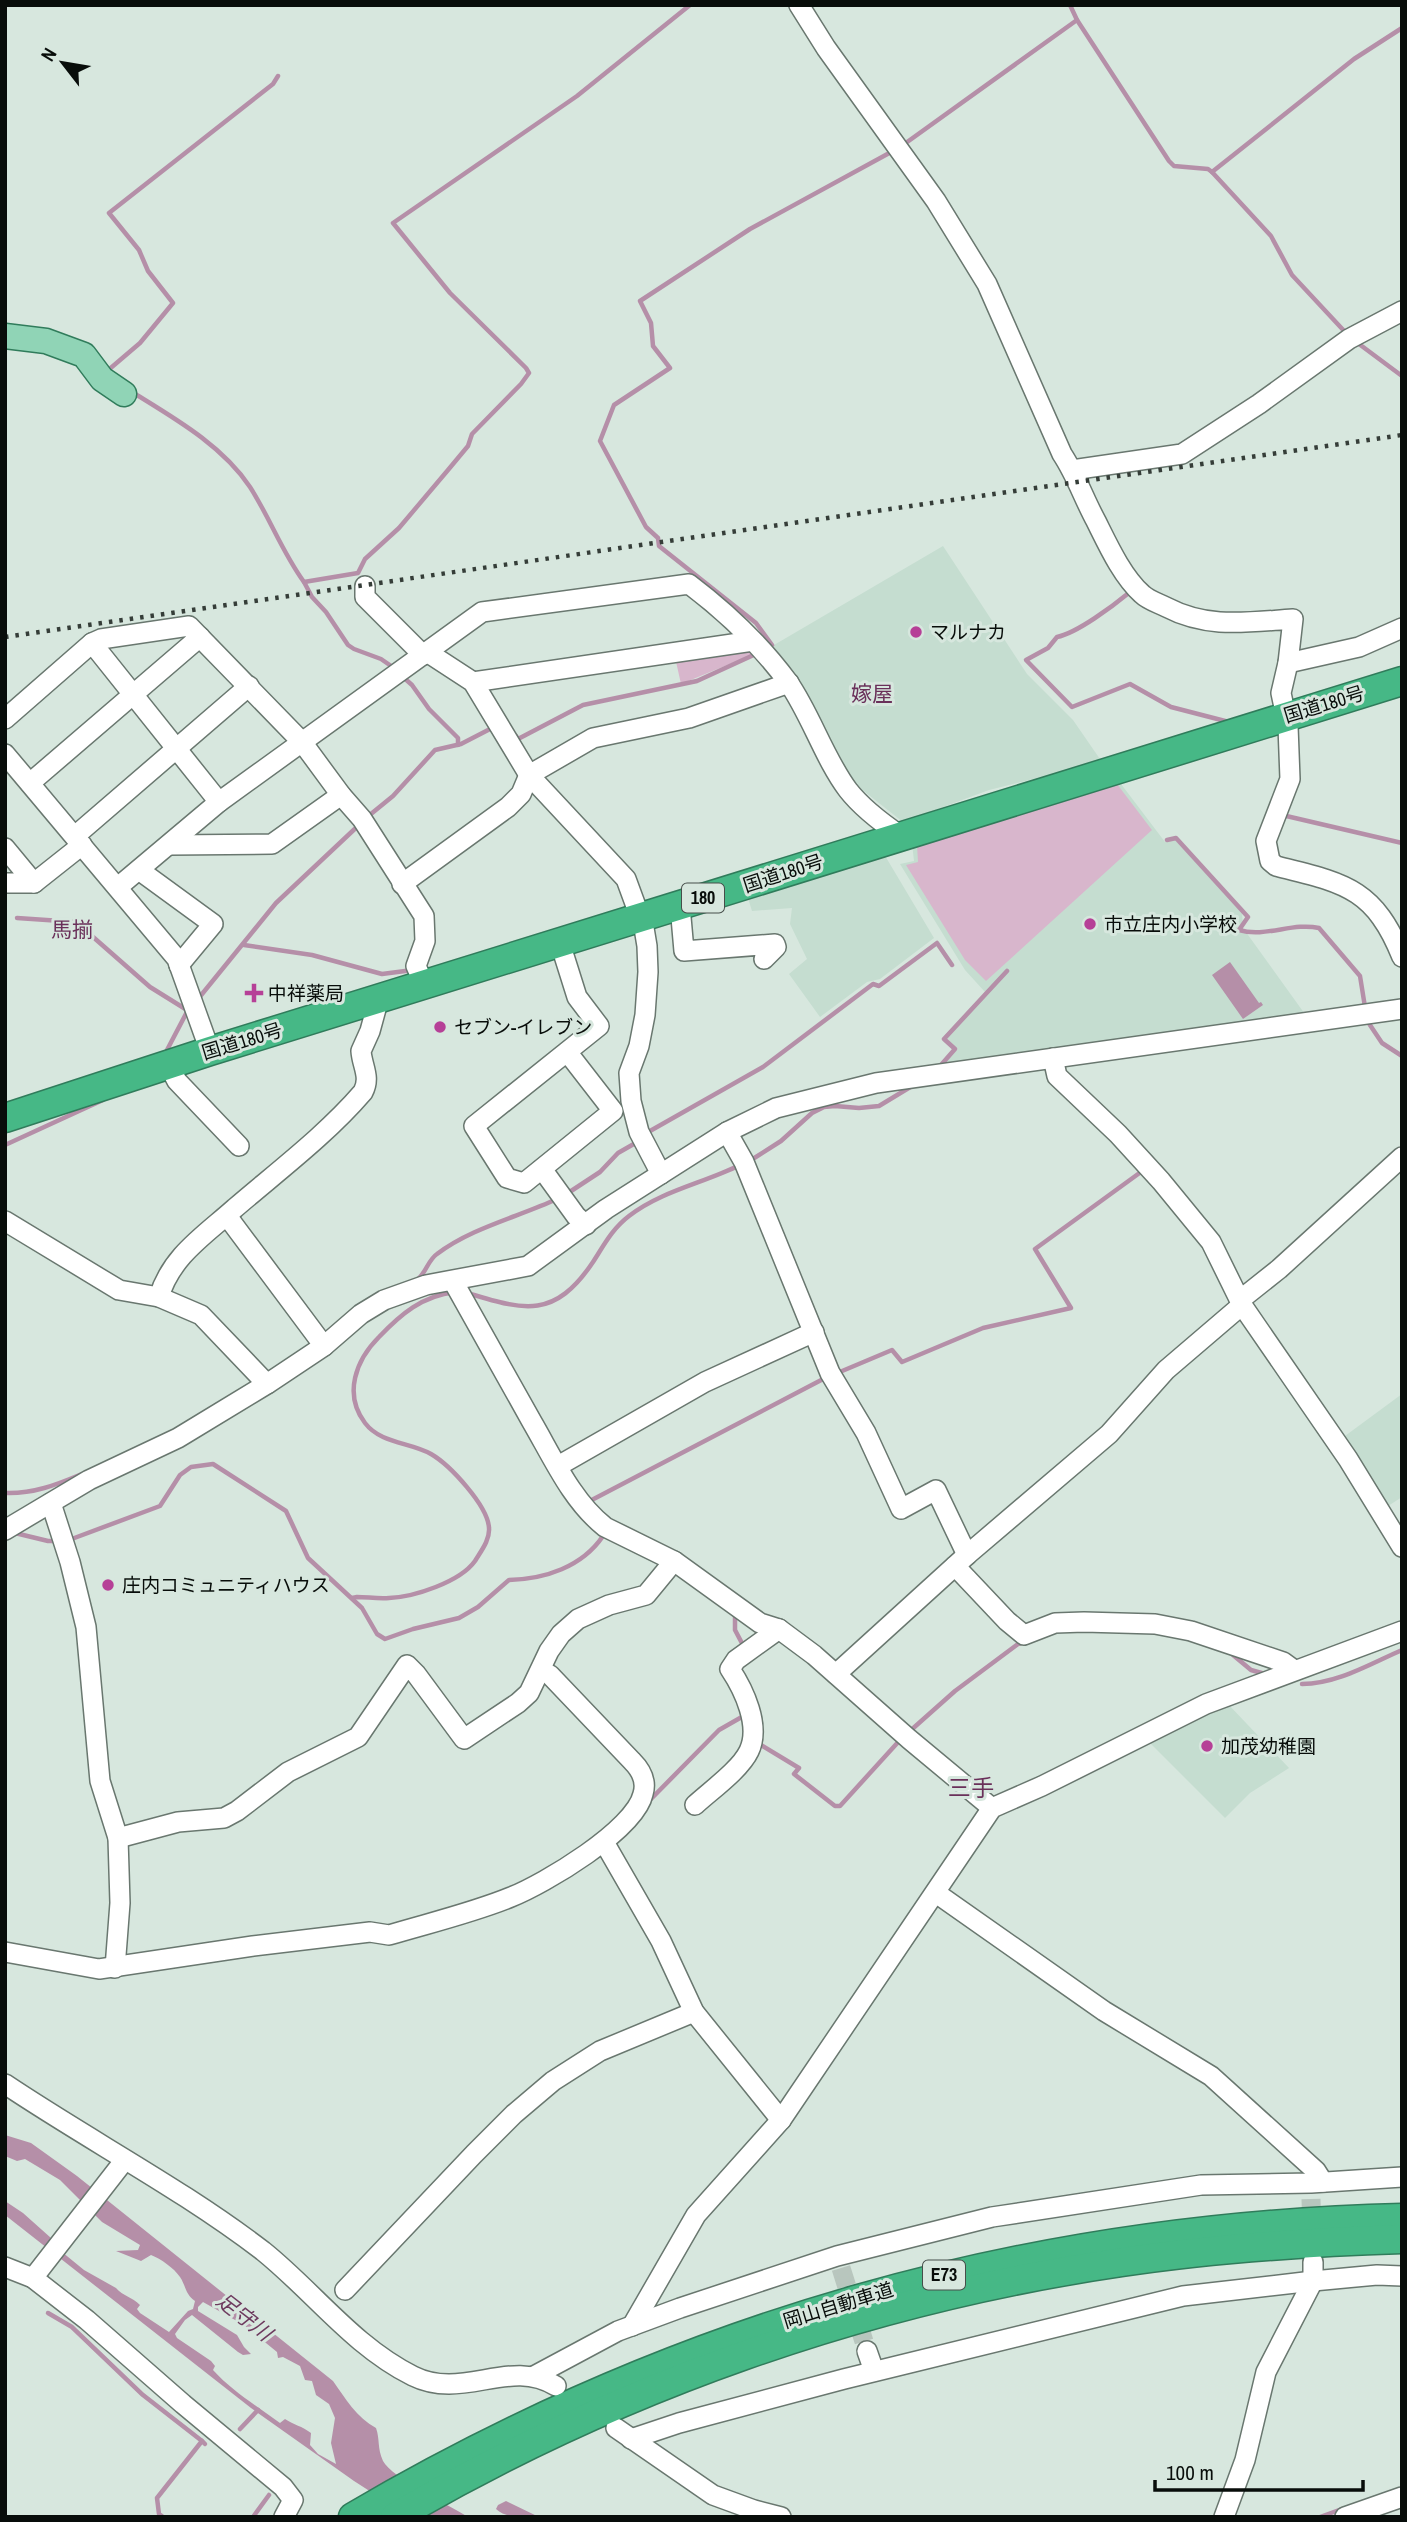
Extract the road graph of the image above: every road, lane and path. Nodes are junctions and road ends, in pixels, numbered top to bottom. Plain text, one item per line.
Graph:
1 (799, 5) edge
2 (1402, 311) edge
3 (5, 336) edge
4 (124, 394) dead end
5 (1072, 470) junction
6 (365, 586) dead end
7 (1402, 628) edge
8 (200, 638) junction
9 (92, 643) junction
10 (759, 648) junction
11 (425, 653) junction
12 (1288, 663) junction
13 (473, 682) junction
14 (789, 683) junction
15 (1400, 684) edge
16 (249, 686) junction
17 (133, 695) junction
18 (1285, 715) junction
19 (5, 719) edge
20 (302, 742) junction
21 (176, 748) junction
22 (5, 754) edge
23 (529, 775) junction
24 (30, 783) junction
25 (341, 795) junction
26 (219, 802) junction
27 (901, 836) junction
28 (78, 840) junction
29 (169, 845) junction
30 (5, 848) edge
31 (139, 870) junction
32 (5, 883) edge
33 (34, 883) junction
34 (402, 884) junction
35 (118, 887) junction
36 (680, 906) junction
37 (640, 918) junction
38 (560, 943) junction
39 (1402, 957) edge
40 (764, 960) dead end
41 (179, 965) junction
42 (419, 974) junction
43 (379, 998) junction
44 (1402, 1009) edge
45 (210, 1051) junction
46 (568, 1053) junction
47 (1053, 1058) junction
48 (168, 1064) junction
49 (5, 1118) edge
50 (727, 1132) junction
51 (239, 1146) dead end
52 (1402, 1157) edge
53 (542, 1169) junction
54 (661, 1174) junction
55 (227, 1216) junction
56 (5, 1221) edge
57 (586, 1225) junction
58 (457, 1289) junction
59 (159, 1297) junction
60 (1243, 1300) junction
61 (814, 1332) junction
62 (321, 1343) junction
63 (264, 1381) junction
64 (558, 1466) junction
65 (51, 1503) junction
66 (5, 1530) edge
67 (1402, 1547) edge
68 (961, 1560) junction
69 (672, 1564) junction
70 (779, 1629) junction
71 (1402, 1631) edge
72 (541, 1670) junction
73 (1294, 1670) junction
74 (836, 1674) junction
75 (695, 1805) dead end
76 (992, 1808) junction
77 (118, 1838) junction
78 (606, 1845) junction
79 (936, 1893) junction
80 (5, 1952) edge
81 (115, 1968) junction
82 (694, 2012) junction
83 (5, 2084) edge
84 (781, 2120) junction
85 (121, 2165) junction
86 (1402, 2177) edge
87 (1315, 2188) junction
88 (1402, 2218) edge
89 (1402, 2239) edge
90 (5, 2253) edge
91 (24, 2271) edge
92 (1313, 2271) junction
93 (1402, 2276) edge
94 (345, 2290) dead end
95 (632, 2326) junction
96 (867, 2351) tunnel mouth
97 (874, 2371) junction
98 (534, 2376) junction
99 (556, 2386) dead end
100 (522, 2437) junction
101 (1402, 2497) edge
102 (284, 2517) edge
103 (353, 2517) edge
104 (395, 2517) edge
105 (781, 2517) edge
106 (1224, 2517) edge
107 (1345, 2517) edge

1 - 5 street
2 - 5 street
3 - 4 main road
5 - 12 street
6 - 11 street
7 - 12 street
8 - 9 street
8 - 16 street
8 - 17 street
9 - 17 street
9 - 19 street
10 - 11 street
10 - 13 street
10 - 14 street
11 - 13 street
11 - 20 street
12 - 18 street
13 - 23 street
14 - 23 street
14 - 27 street
15 - 18 highway, 国道180号 / 180
16 - 20 street
16 - 21 street
17 - 21 street
17 - 24 street
18 - 27 highway, 国道180号 / 180
18 - 39 street
20 - 25 street
20 - 26 street
21 - 26 street
21 - 28 street
22 - 24 street
23 - 34 street
23 - 37 street
24 - 28 street
25 - 29 street
25 - 34 street
26 - 29 street
27 - 36 highway, 国道180号 / 180
28 - 33 street
28 - 35 street
29 - 31 street
30 - 33 street
31 - 35 street
31 - 41 street
32 - 33 street
34 - 42 street
35 - 41 street
36 - 37 highway, 国道180号 / 180
36 - 40 street
37 - 38 highway, 国道180号 / 180
37 - 54 street
38 - 42 highway, 国道180号 / 180
38 - 46 street
41 - 45 street
42 - 43 highway, 国道180号 / 180
43 - 45 highway, 国道180号 / 180
43 - 55 street
44 - 47 street
45 - 48 highway, 国道180号 / 180
46 - 53 street
46 - 53 street
47 - 50 street
47 - 60 street
48 - 49 highway, 国道180号 / 180
48 - 51 street
50 - 54 street
50 - 61 street
52 - 60 street
53 - 57 street
54 - 57 street
55 - 59 street
55 - 62 street
56 - 59 street
57 - 58 street
58 - 62 street
58 - 64 street
59 - 63 street
60 - 67 street
60 - 68 street
61 - 64 street
61 - 68 street
62 - 63 street
63 - 65 street
64 - 69 street
65 - 66 street
65 - 77 street
68 - 73 street
68 - 74 street
69 - 70 street
69 - 72 street
70 - 74 street
70 - 75 street
71 - 73 street
72 - 77 street
72 - 78 street
73 - 76 street
74 - 76 street
76 - 79 street
77 - 81 street
78 - 81 street
78 - 82 street
79 - 84 street
79 - 87 street
80 - 81 street
82 - 84 street
82 - 94 street
83 - 85 street
84 - 95 street
85 - 91 street
85 - 98 street
86 - 87 street
87 - 95 street
88 - 100 highway, 岡山自動車道 / E73
89 - 100 highway, 岡山自動車道 / E73
90 - 91 street
91 - 102 street
92 - 93 street
92 - 97 street
92 - 106 street
95 - 98 street
96 - 97 street
97 - 105 street
98 - 99 street
100 - 103 highway, 岡山自動車道 / E73
100 - 104 highway, 岡山自動車道 / E73
101 - 107 street

